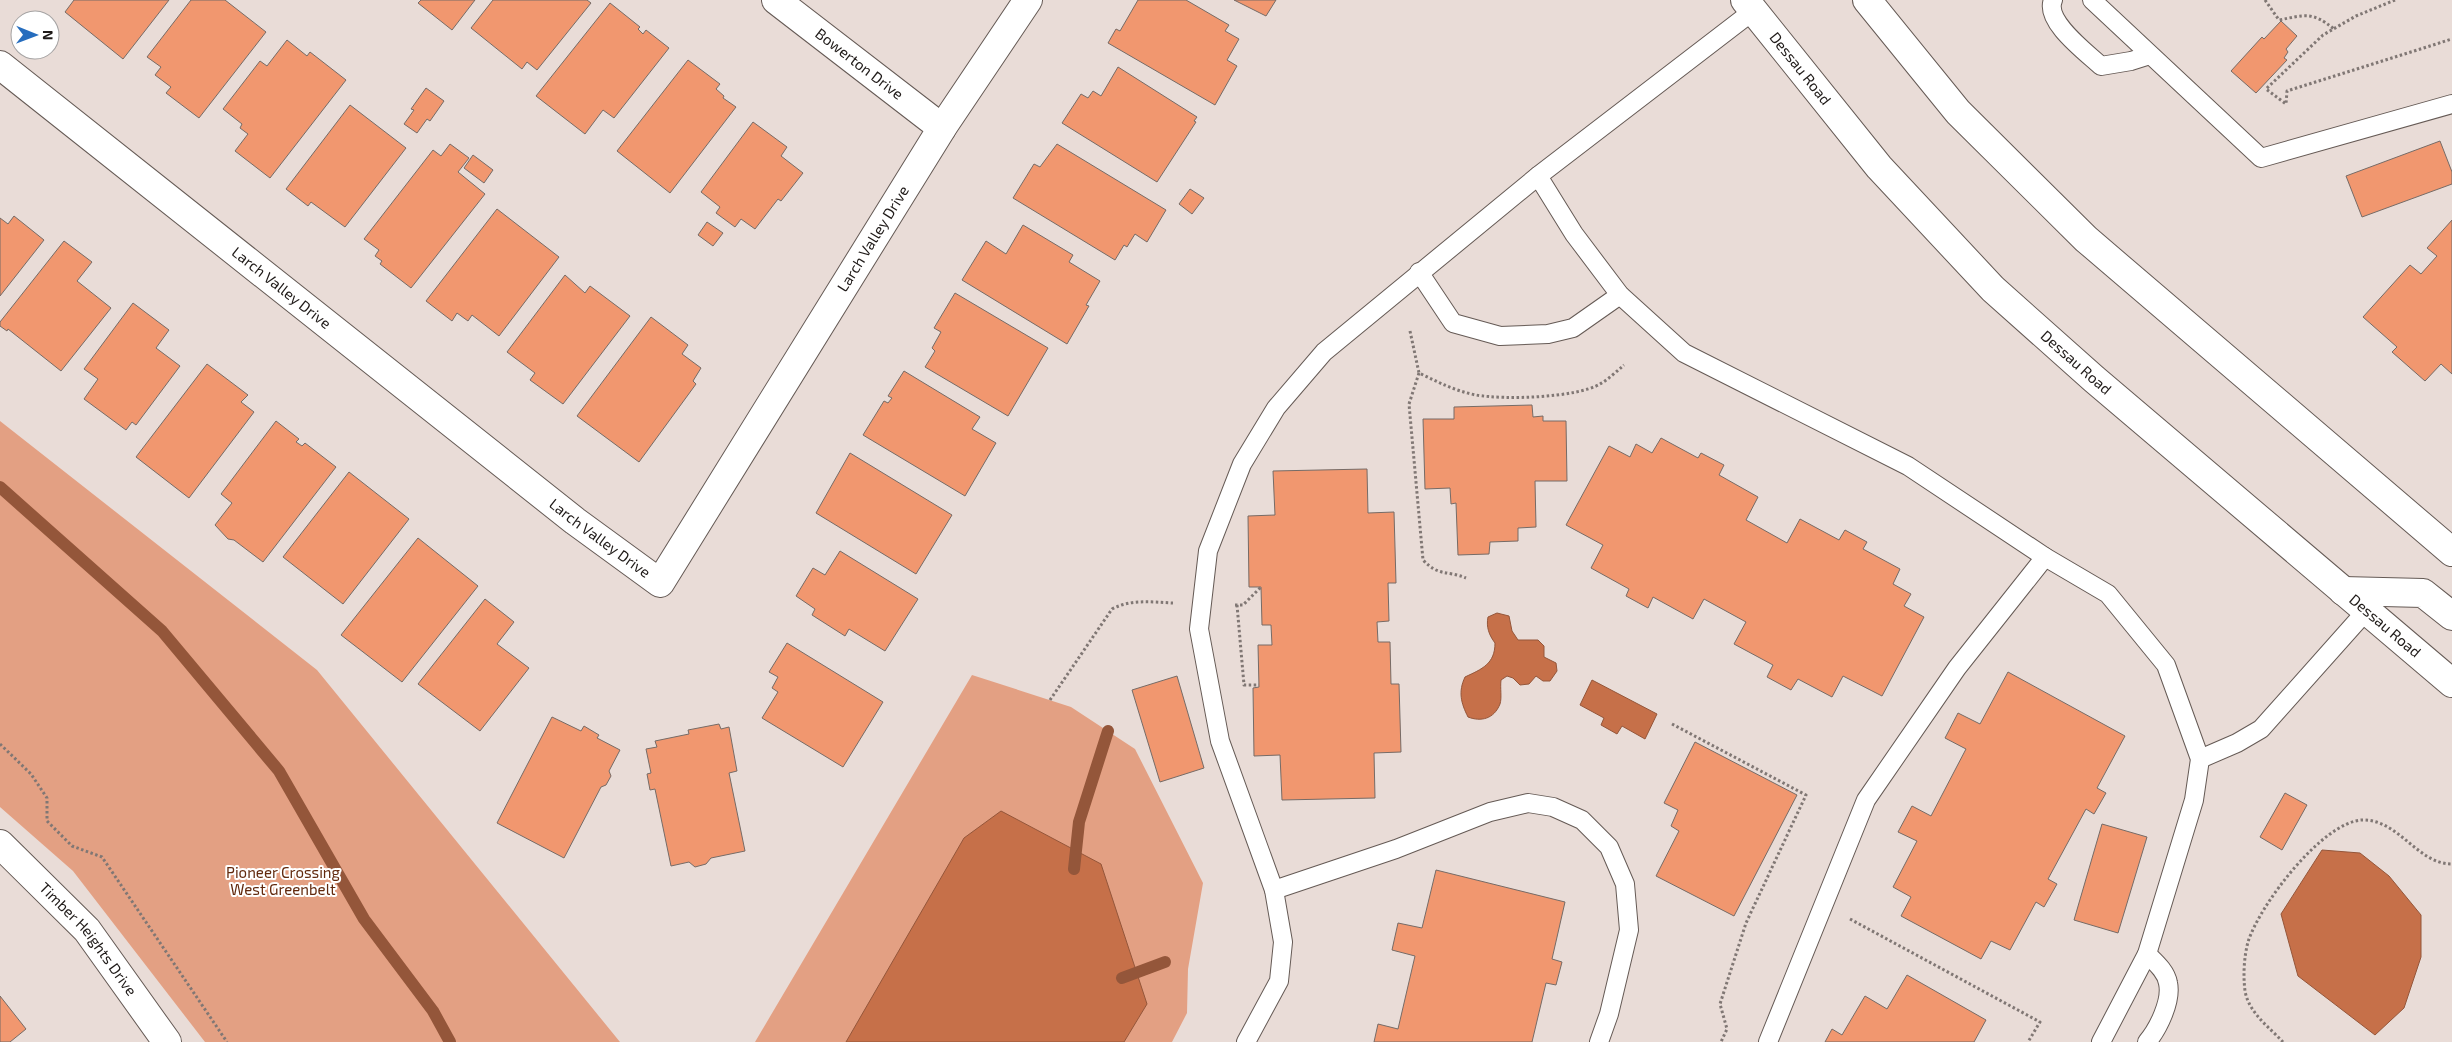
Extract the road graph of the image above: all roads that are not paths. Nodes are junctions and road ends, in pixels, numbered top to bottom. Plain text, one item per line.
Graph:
1 (776, 0) edge
2 (1028, 0) edge
3 (1867, 0) edge
4 (2052, 0) edge
5 (2092, 0) edge
6 (1755, 4) edge
7 (2150, 55) junction
8 (0, 65) edge
9 (2452, 104) edge
10 (942, 128) junction
11 (1538, 176) junction
12 (1419, 272) junction
13 (1620, 295) junction
14 (2452, 552) edge
15 (2045, 556) junction
16 (2343, 591) junction
17 (2367, 610) junction
18 (2452, 616) edge
19 (2452, 683) edge
20 (2200, 759) junction
21 (0, 844) edge
22 (1274, 890) junction
23 (2147, 954) junction
24 (167, 1042) edge
25 (1246, 1042) edge
26 (1599, 1042) edge
27 (1768, 1042) edge
28 (2101, 1042) edge
29 (2147, 1042) edge

1 - 10 street, Bowerton Drive
2 - 10 street, Larch Valley Drive
3 - 14 street
4 - 7 lane
5 - 7 lane
6 - 11 lane
6 - 16 street, Dessau Road
7 - 9 lane
8 - 10 street, Larch Valley Drive
11 - 12 lane
11 - 13 lane
12 - 13 lane
12 - 22 lane
13 - 15 lane
15 - 20 lane
15 - 27 lane
16 - 17 street, Dessau Road
16 - 18 street
17 - 19 street, Dessau Road
17 - 20 lane
20 - 23 lane
21 - 24 street, Timber Heights Drive
22 - 25 lane
22 - 26 lane
23 - 28 lane
23 - 29 lane

